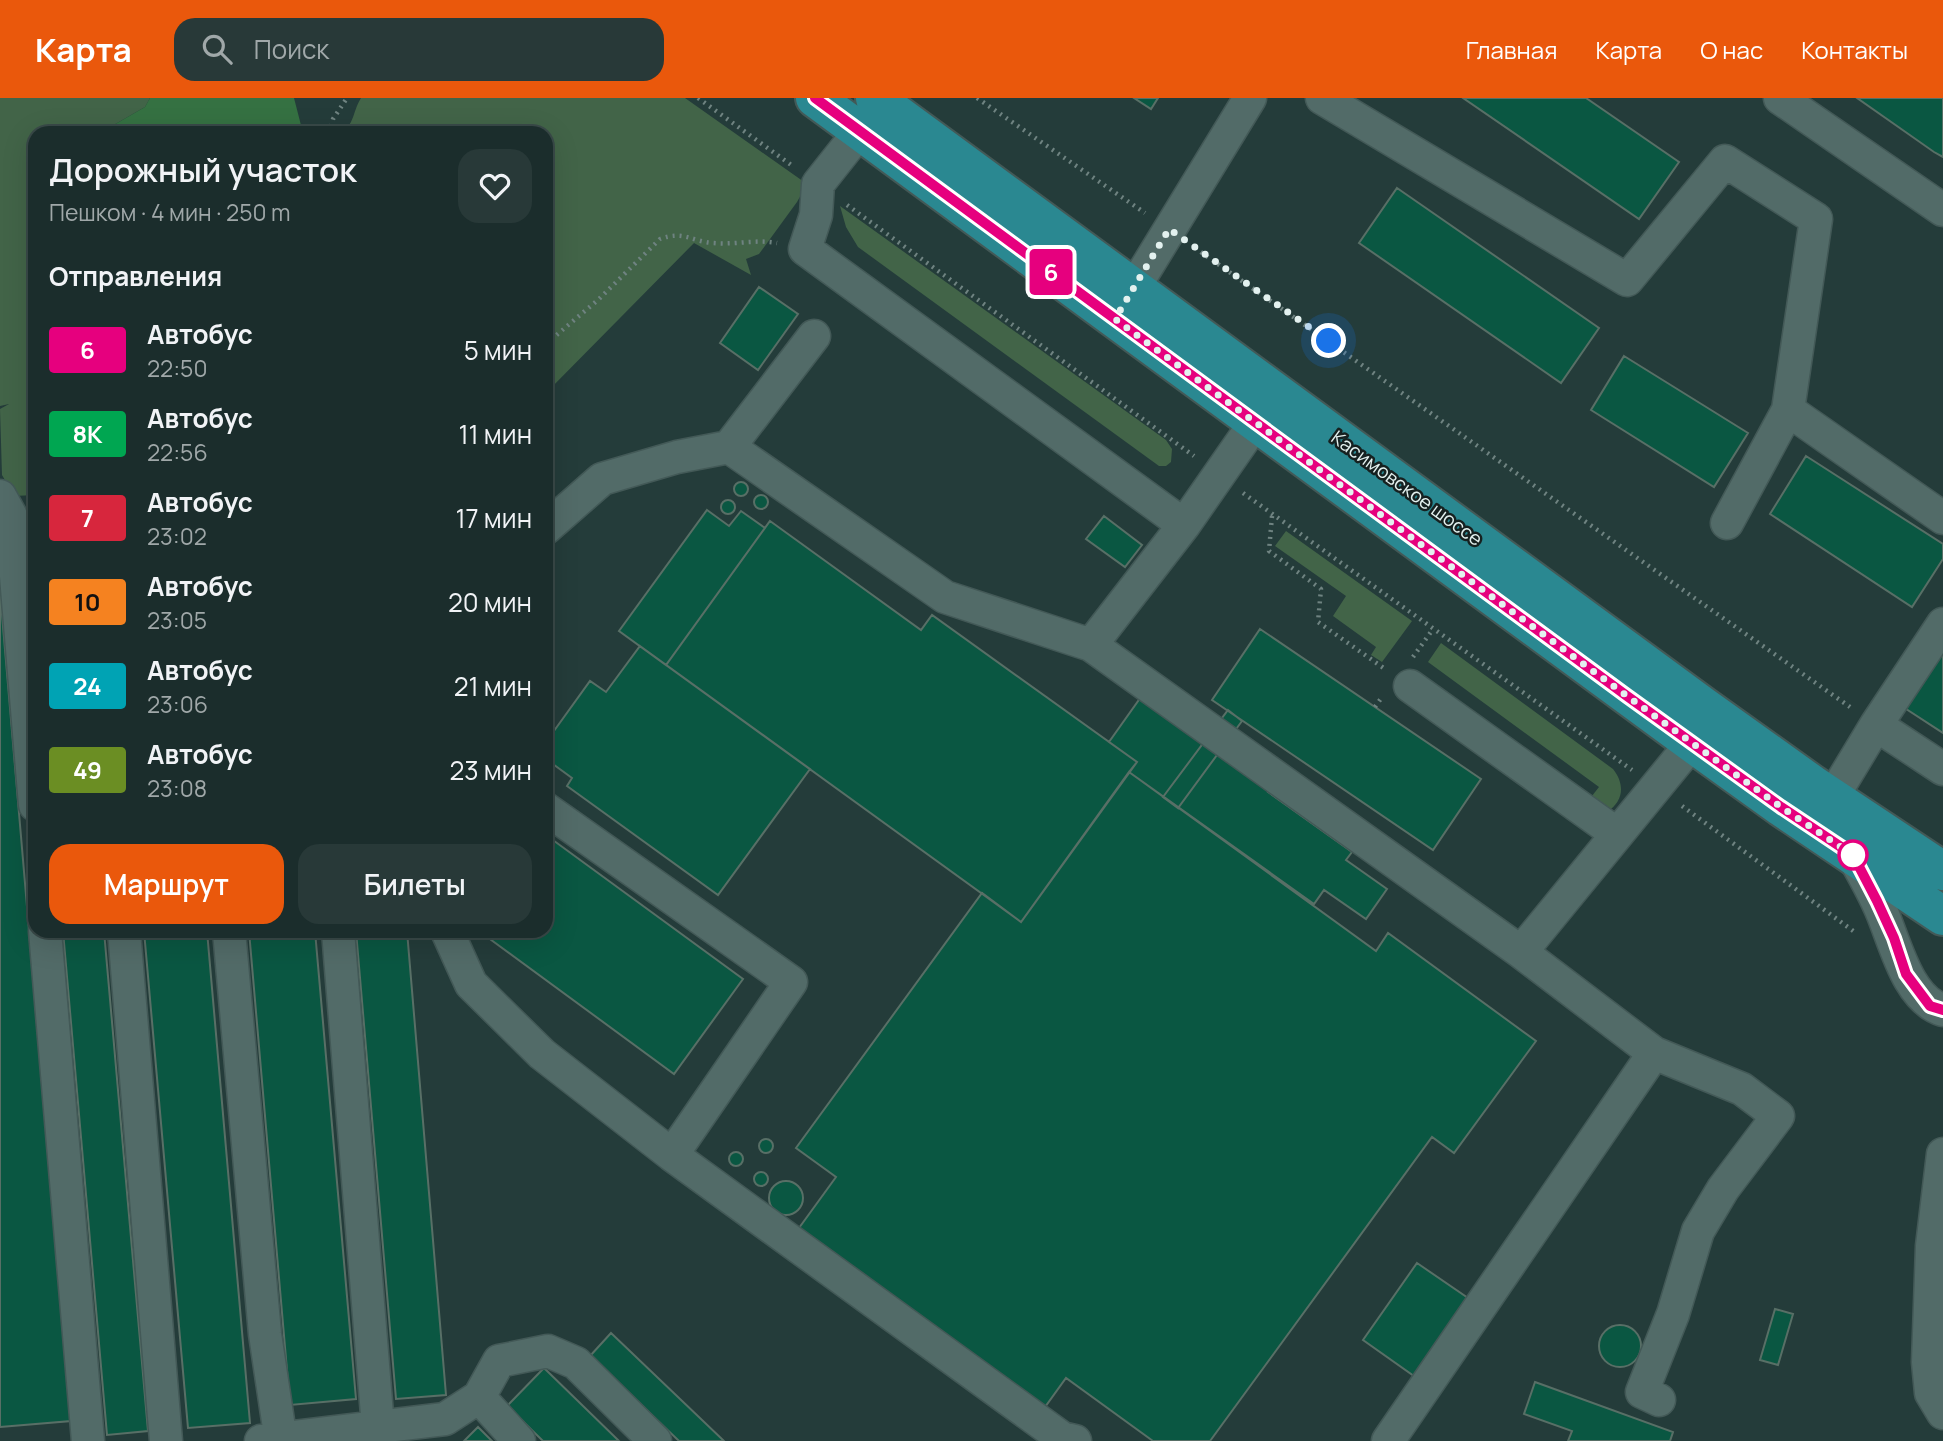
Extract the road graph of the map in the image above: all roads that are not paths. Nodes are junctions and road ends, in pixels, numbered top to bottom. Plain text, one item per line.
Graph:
1 (814, 98) edge
2 (1250, 98) edge
3 (1322, 98) edge
4 (1780, 98) edge
5 (867, 115) edge
6 (1943, 210) edge
7 (1125, 303) junction
8 (814, 336) dead end
9 (1788, 410) junction
10 (1255, 423) junction
11 (729, 447) junction
12 (15, 509) edge
13 (1943, 518) edge
14 (553, 522) edge
15 (1727, 523) dead end
16 (1184, 525) junction
17 (27, 610) edge
18 (1943, 624) edge
19 (28, 634) edge
20 (1091, 645) junction
21 (1410, 686) road end
22 (1876, 725) junction
23 (1692, 743) junction
24 (1943, 769) edge
25 (1832, 798) junction
26 (553, 814) edge
27 (1617, 834) junction
28 (1853, 855) junction
29 (1943, 871) edge
30 (1943, 916) edge
31 (47, 938) edge
32 (125, 938) edge
33 (230, 938) edge
34 (339, 938) edge
35 (450, 938) edge
36 (1521, 952) junction
37 (1943, 1010) edge
38 (1654, 1053) junction
39 (1943, 1154) edge
40 (672, 1155) junction
41 (479, 1397) junction
42 (1659, 1400) dead end
43 (1943, 1413) edge
44 (391, 1431) edge
45 (273, 1440) edge
46 (88, 1441) edge
47 (166, 1441) edge
48 (519, 1441) edge
49 (655, 1441) edge
50 (1075, 1441) edge
51 (1388, 1441) edge

1 - 5 main road, Касимовское шоссе
2 - 7 street
3 - 9 street
4 - 6 street
5 - 7 main road, Касимовское шоссе
5 - 16 street
7 - 10 main road, Касимовское шоссе
7 - 25 main road, Касимовское шоссе
8 - 11 street
9 - 13 street
9 - 15 street
10 - 16 street
10 - 23 main road, Касимовское шоссе
11 - 14 street
11 - 20 street
12 - 17 street
16 - 20 street
17 - 19 street
18 - 22 street
20 - 36 street
21 - 27 street
22 - 24 street
22 - 25 street
23 - 27 street
23 - 28 main road, Касимовское шоссе
25 - 29 main road, Касимовское шоссе
26 - 40 street
27 - 36 street
28 - 30 main road, Касимовское шоссе
28 - 37 street
31 - 46 street
32 - 47 street
33 - 45 street
34 - 44 street
35 - 40 street
36 - 38 street
38 - 42 street
38 - 51 street
39 - 43 street
40 - 50 street
41 - 44 street
41 - 48 street
41 - 49 street
44 - 45 street

